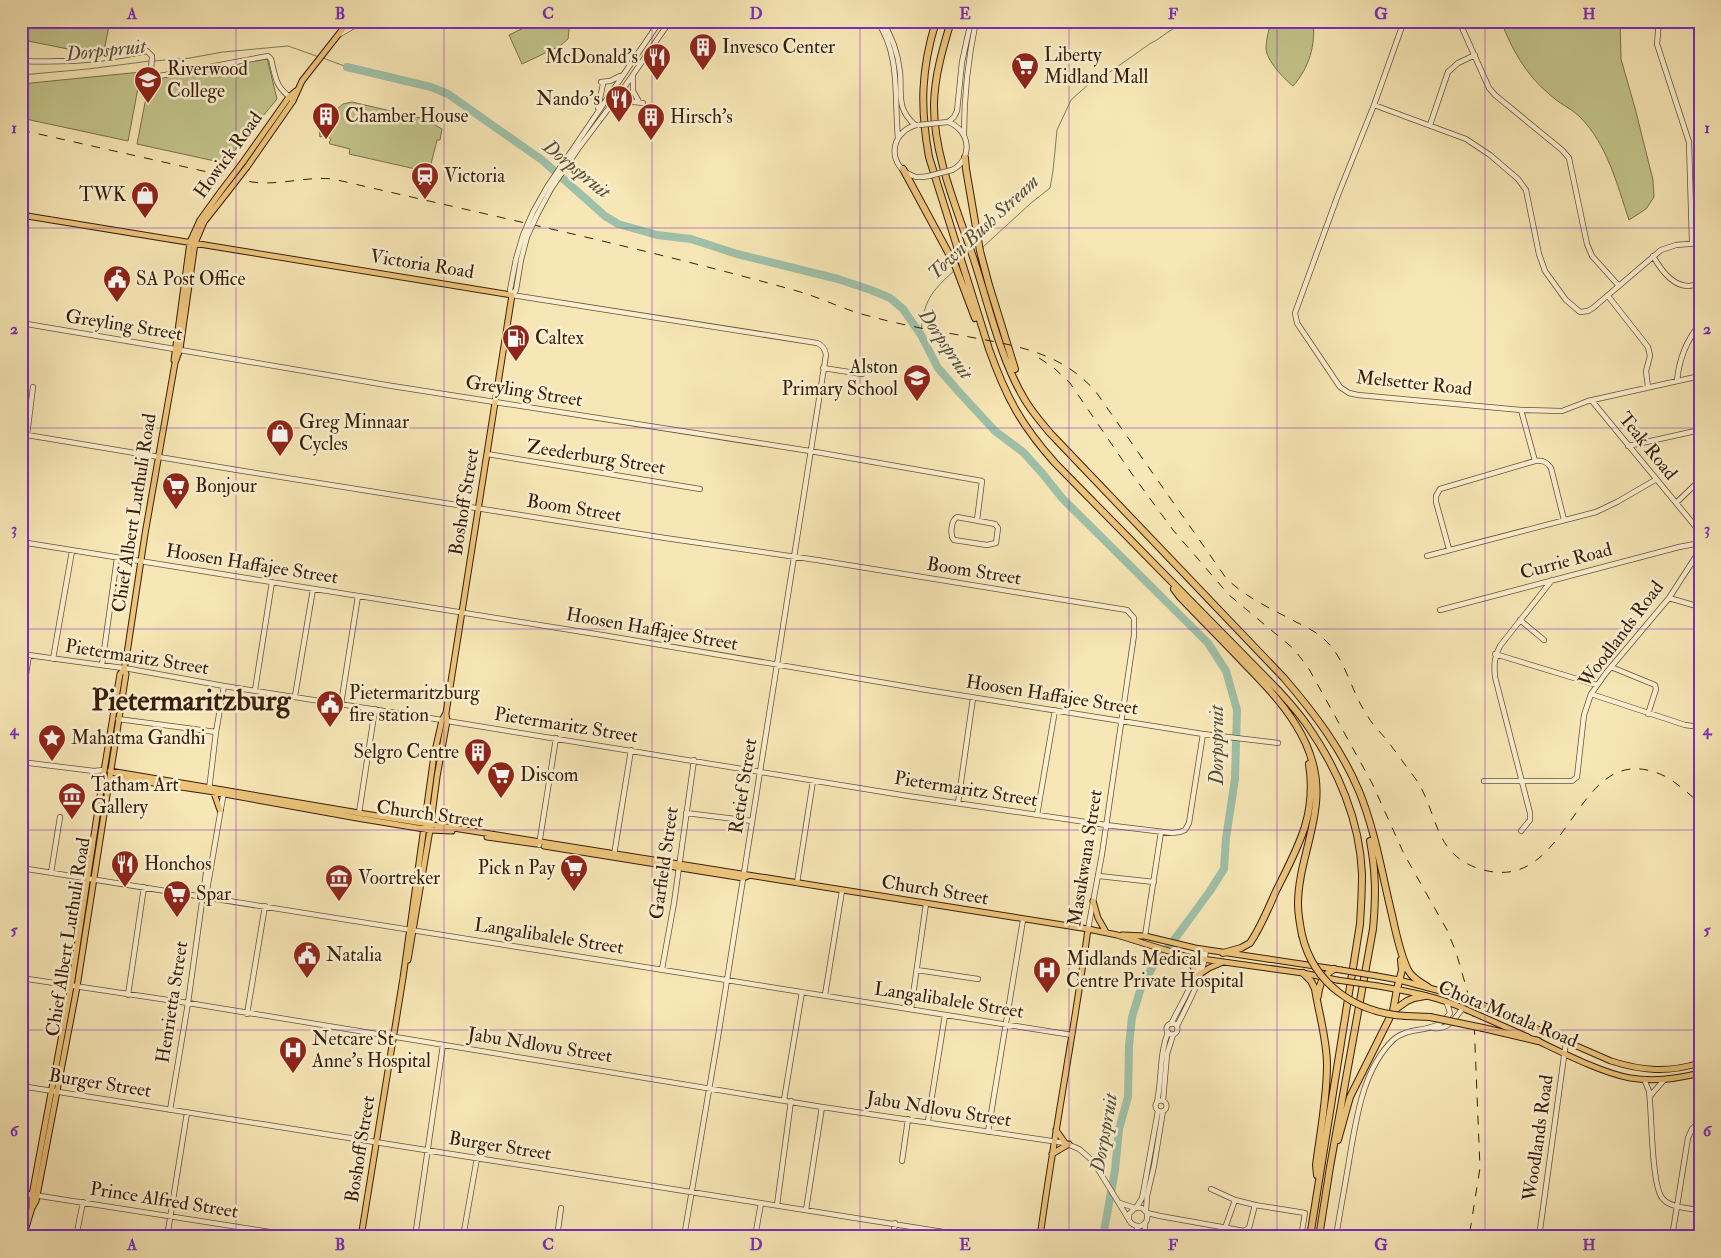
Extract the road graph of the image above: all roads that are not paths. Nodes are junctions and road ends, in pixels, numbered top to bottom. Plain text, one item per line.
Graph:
1 (349, 21) edge
2 (363, 21) edge
3 (660, 21) edge
4 (670, 21) edge
5 (876, 21) edge
6 (882, 21) edge
7 (936, 21) edge
8 (951, 21) edge
9 (971, 21) edge
10 (976, 21) edge
11 (1404, 21) edge
12 (1459, 21) edge
13 (1659, 21) edge
14 (337, 36) junction
15 (1475, 55) junction
16 (21, 61) edge
17 (625, 72) junction
18 (633, 75) junction
19 (291, 99) junction
20 (638, 100) dead end
21 (643, 103) dead end
22 (612, 104) junction
23 (1374, 105) junction
24 (596, 114) junction
25 (948, 122) junction
26 (917, 125) junction
27 (1430, 125) junction
28 (964, 135) junction
29 (898, 138) junction
30 (965, 158) junction
31 (566, 164) junction
32 (903, 169) junction
33 (21, 215) edge
34 (193, 242) junction
35 (1692, 243) junction
36 (1700, 243) edge
37 (1653, 256) junction
38 (959, 266) junction
39 (1700, 283) edge
40 (1619, 286) junction
41 (513, 292) junction
42 (1608, 296) junction
43 (21, 324) edge
44 (1700, 324) edge
45 (817, 343) joint
46 (177, 349) junction
47 (823, 368) junction
48 (862, 374) dead end
49 (1700, 376) edge
50 (1677, 381) junction
51 (33, 387) dead end
52 (1648, 388) junction
53 (495, 401) junction
54 (1592, 401) junction
55 (1521, 410) junction
56 (1700, 430) edge
57 (1050, 433) junction
58 (21, 434) edge
59 (27, 434) junction
60 (1628, 446) junction
61 (810, 451) junction
62 (487, 454) junction
63 (158, 457) junction
64 (1535, 461) junction
65 (1655, 480) junction
66 (1700, 480) edge
67 (700, 489) dead end
68 (1676, 503) junction
69 (479, 508) junction
70 (977, 520) junction
71 (1564, 520) junction
72 (1700, 532) edge
73 (21, 542) edge
74 (1700, 543) edge
75 (1448, 549) junction
76 (72, 550) junction
77 (1700, 550) edge
78 (794, 556) junction
79 (1427, 556) dead end
80 (117, 558) junction
81 (141, 561) junction
82 (1165, 575) junction
83 (1552, 580) junction
84 (272, 582) junction
85 (313, 589) junction
86 (358, 596) junction
87 (1669, 598) junction
88 (1700, 607) edge
89 (1122, 609) joint
90 (1440, 610) dead end
91 (462, 613) junction
92 (1520, 620) junction
93 (1544, 640) dead end
94 (21, 654) edge
95 (1495, 654) junction
96 (29, 655) junction
97 (53, 659) junction
98 (102, 665) junction
99 (777, 666) junction
100 (1611, 667) junction
101 (124, 669) junction
102 (1597, 684) junction
103 (224, 686) junction
104 (254, 690) junction
105 (1591, 694) junction
106 (295, 696) junction
107 (973, 698) junction
108 (341, 704) junction
109 (21, 706) edge
110 (375, 709) junction
111 (1055, 710) junction
112 (1286, 710) junction
113 (1648, 714) junction
114 (118, 719) junction
115 (445, 720) junction
116 (1122, 721) junction
117 (1700, 727) edge
118 (216, 732) junction
119 (1203, 734) junction
120 (556, 738) junction
121 (1278, 743) dead end
122 (632, 750) junction
123 (1344, 759) junction
124 (694, 760) junction
125 (21, 762) edge
126 (106, 772) junction
127 (760, 772) junction
128 (813, 781) junction
129 (1484, 781) dead end
130 (1522, 781) junction
131 (108, 782) junction
132 (211, 790) junction
133 (224, 792) junction
134 (958, 803) junction
135 (220, 810) junction
136 (359, 813) junction
137 (686, 813) junction
138 (1037, 815) junction
139 (60, 816) dead end
140 (752, 821) junction
141 (1106, 825) junction
142 (428, 827) junction
143 (1521, 831) dead end
144 (1161, 832) junction
145 (540, 843) junction
146 (614, 855) junction
147 (211, 861) junction
148 (678, 865) junction
149 (21, 868) edge
150 (51, 872) junction
151 (745, 876) junction
152 (1098, 876) junction
153 (88, 878) junction
154 (94, 879) junction
155 (1154, 882) junction
156 (797, 884) junction
157 (207, 885) junction
158 (144, 887) junction
159 (842, 891) junction
160 (204, 897) junction
161 (216, 898) junction
162 (1093, 901) junction
163 (926, 904) junction
164 (265, 906) junction
165 (1023, 920) junction
166 (411, 929) junction
167 (1088, 929) junction
168 (1106, 932) junction
169 (1117, 935) junction
170 (1145, 936) junction
171 (1398, 939) junction
172 (1204, 950) junction
173 (1224, 953) junction
174 (1187, 956) junction
175 (1203, 959) junction
176 (1223, 962) junction
177 (1313, 965) joint
178 (662, 970) junction
179 (917, 970) junction
180 (1337, 970) junction
181 (1303, 973) junction
182 (1198, 974) junction
183 (1323, 977) junction
184 (21, 978) edge
185 (727, 980) junction
186 (978, 980) dead end
187 (1400, 980) junction
188 (74, 986) junction
189 (1428, 987) junction
190 (1396, 989) junction
191 (802, 992) junction
192 (128, 994) junction
193 (825, 995) junction
194 (1425, 996) junction
195 (1446, 1002) junction
196 (188, 1003) junction
197 (1318, 1007) junction
198 (911, 1009) junction
199 (1465, 1009) junction
200 (1393, 1010) junction
201 (247, 1014) junction
202 (945, 1015) junction
203 (1006, 1024) junction
204 (1171, 1024) junction
205 (1177, 1026) junction
206 (1432, 1028) junction
207 (1170, 1034) junction
208 (1072, 1035) junction
209 (393, 1037) junction
210 (1538, 1041) junction
211 (1566, 1042) junction
212 (443, 1045) junction
213 (1564, 1053) junction
214 (1700, 1063) edge
215 (1700, 1073) edge
216 (1644, 1079) junction
217 (1664, 1080) junction
218 (21, 1086) edge
219 (710, 1088) junction
220 (55, 1091) junction
221 (1649, 1097) junction
222 (784, 1100) junction
223 (790, 1101) junction
224 (1164, 1101) junction
225 (1157, 1102) junction
226 (822, 1106) junction
227 (170, 1110) junction
228 (1160, 1111) junction
229 (188, 1112) junction
230 (908, 1119) junction
231 (1700, 1121) edge
232 (928, 1122) junction
233 (1056, 1130) junction
234 (988, 1132) junction
235 (1053, 1141) junction
236 (377, 1142) junction
237 (1067, 1144) junction
238 (428, 1150) junction
239 (1052, 1154) junction
240 (477, 1158) junction
241 (902, 1161) dead end
242 (1330, 1167) junction
243 (1317, 1188) junction
244 (1211, 1190) dead end
245 (692, 1192) junction
246 (21, 1193) edge
247 (34, 1195) junction
248 (1235, 1200) junction
249 (1118, 1201) junction
250 (83, 1202) junction
251 (761, 1203) junction
252 (777, 1205) junction
253 (1255, 1205) junction
254 (1677, 1207) junction
255 (561, 1208) dead end
256 (1135, 1208) junction
257 (806, 1210) junction
258 (1700, 1210) edge
259 (1146, 1212) junction
260 (170, 1216) junction
261 (1160, 1216) junction
262 (1129, 1220) junction
263 (1146, 1222) junction
264 (895, 1223) junction
265 (1136, 1226) junction
266 (1225, 1228) junction
267 (23, 1237) edge
268 (76, 1237) edge
269 (167, 1237) edge
270 (302, 1237) edge
271 (361, 1237) edge
272 (415, 1237) edge
273 (463, 1237) edge
274 (556, 1237) edge
275 (684, 1237) edge
276 (756, 1237) edge
277 (893, 1237) edge
278 (975, 1237) edge
279 (1040, 1237) edge
280 (1144, 1237) edge
281 (1301, 1237) edge
282 (1310, 1237) edge
283 (1319, 1237) edge
284 (1336, 1237) edge
285 (1539, 1237) edge
286 (1672, 1237) edge

1 - 14 main road, Howick Road
2 - 14 street
3 - 17 street
4 - 18 street
5 - 29 street
6 - 26 street
7 - 38 highway
8 - 57 highway
9 - 25 street
10 - 28 street
11 - 23 street, Melsetter Road
12 - 15 street
13 - 35 street
14 - 19 main road, Howick Road
15 - 27 street
15 - 40 street
16 - 19 street
17 - 24 street
17 - 24 street
18 - 20 street
18 - 22 street
19 - 34 main road, Howick Road, bridge
21 - 22 street
22 - 31 street
23 - 27 street
23 - 55 street, Melsetter Road
24 - 31 street
25 - 26 street, bridge
25 - 28 street
26 - 29 street
27 - 42 street
28 - 30 street
29 - 32 street
30 - 32 street, bridge
30 - 57 highway
31 - 41 street, bridge
32 - 38 highway
33 - 34 main road, Victoria Road
34 - 41 main road, Victoria Road
34 - 46 main road, Chief Albert Luthuli Road
35 - 36 street
35 - 37 street
37 - 39 street
37 - 40 street
38 - 82 highway
40 - 42 street
41 - 45 street, Victoria Road
41 - 53 main road, Boshoff Street
42 - 52 street
43 - 46 street, Greyling Street
44 - 50 street
45 - 47 street, Retief Street
46 - 53 street, Greyling Street
46 - 63 main road, Chief Albert Luthuli Road
47 - 48 street
47 - 61 street, Retief Street
49 - 50 street, Melsetter Road
50 - 52 street, Melsetter Road
51 - 59 street
52 - 54 street, Melsetter Road
53 - 61 street, Greyling Street
53 - 62 main road, Boshoff Street
54 - 55 street, Melsetter Road
54 - 60 street, Teak Road
55 - 64 street
56 - 60 street
57 - 123 highway
58 - 59 street, Boom Street
59 - 63 street, Boom Street
60 - 65 street, Teak Road
61 - 70 street, Greyling Street
61 - 78 street, Retief Street
62 - 67 street, Zeederburg Street
62 - 69 main road, Boshoff Street
63 - 69 street, Boom Street
63 - 81 main road, Chief Albert Luthuli Road
64 - 71 street
64 - 75 street
65 - 68 street, Teak Road
65 - 71 street
66 - 68 street
68 - 72 street, Teak Road
69 - 78 street, Boom Street
69 - 91 main road, Boshoff Street
70 - 70 street
71 - 75 street
73 - 76 street, Hoosen Haffajee Street
74 - 83 street, Currie Road
75 - 79 street
76 - 80 street, Hoosen Haffajee Street
76 - 97 street
77 - 87 street, Woodlands Road
78 - 89 street, Boom Street
78 - 99 street, Retief Street
80 - 81 street, Hoosen Haffajee Street
80 - 98 street
81 - 84 street, Hoosen Haffajee Street
81 - 101 main road, Chief Albert Luthuli Road
82 - 112 highway
82 - 243 highway
83 - 90 street, Currie Road
83 - 92 street
84 - 85 street, Hoosen Haffajee Street
84 - 104 street
85 - 86 street, Hoosen Haffajee Street
85 - 106 street
86 - 91 street, Hoosen Haffajee Street
86 - 108 street
87 - 88 street
87 - 100 street, Woodlands Road
89 - 116 street, Masukwana Street
91 - 99 street, Hoosen Haffajee Street
91 - 115 main road, Boshoff Street
92 - 93 street
92 - 95 street
94 - 96 street, Pietermaritz Street
95 - 102 street
95 - 130 street
96 - 97 street, Pietermaritz Street
96 - 109 street
97 - 98 street, Pietermaritz Street
98 - 101 street, Pietermaritz Street
99 - 107 street, Hoosen Haffajee Street
99 - 127 street, Retief Street
100 - 102 street, Woodlands Road
100 - 113 street
101 - 103 street, Pietermaritz Street
101 - 114 main road, Chief Albert Luthuli Road
101 - 126 main road, Chief Albert Luthuli Road
102 - 105 street, Woodlands Road
103 - 104 street, Pietermaritz Street
103 - 118 street
104 - 106 street, Pietermaritz Street
105 - 113 street
105 - 130 street, Woodlands Road
106 - 108 street, Pietermaritz Street
107 - 111 street, Hoosen Haffajee Street
107 - 134 street
108 - 110 street, Pietermaritz Street
110 - 115 street, Pietermaritz Street
110 - 136 street
111 - 116 street, Hoosen Haffajee Street
111 - 138 street
112 - 173 highway
112 - 210 highway, bridge
113 - 117 street
114 - 118 street
114 - 126 main road, Chief Albert Luthuli Road
115 - 120 street, Pietermaritz Street
115 - 142 main road, Boshoff Street
116 - 119 street, Hoosen Haffajee Street
116 - 141 street, Masukwana Street
118 - 132 street
119 - 121 street, Hoosen Haffajee Street
119 - 144 street, Pietermaritz Street
120 - 122 street, Pietermaritz Street
120 - 145 street
122 - 124 street, Pietermaritz Street
122 - 146 street
123 - 171 highway
123 - 242 highway
124 - 127 street, Pietermaritz Street
124 - 137 street, Garfield Street
125 - 126 street, Church Street
126 - 131 main road, Chief Albert Luthuli Road
126 - 132 main road, Church Street
126 - 153 main road, Chief Albert Luthuli Road
127 - 128 street, Pietermaritz Street
127 - 140 street, Retief Street
128 - 134 street, Pietermaritz Street
128 - 156 street
129 - 130 street
130 - 143 street
131 - 132 main road, Church Street
131 - 154 main road, Chief Albert Luthuli Road
132 - 133 main road, Church Street
132 - 135 main road
133 - 135 street, Henrietta Street
133 - 136 main road, Church Street
133 - 142 main road, Church Street
134 - 138 street, Pietermaritz Street
135 - 147 street, Henrietta Street
136 - 142 main road, Church Street
137 - 140 street
137 - 148 street, Garfield Street
138 - 141 street, Pietermaritz Street
139 - 150 street
140 - 151 street, Retief Street
141 - 144 street, Pietermaritz Street
141 - 152 street, Masukwana Street
142 - 145 main road, Church Street
142 - 166 main road, Boshoff Street
144 - 155 street
145 - 146 main road, Church Street
146 - 148 main road, Church Street
147 - 157 street, Henrietta Street
147 - 160 street, Henrietta Street
148 - 151 main road, Church Street
148 - 178 street, Garfield Street
149 - 150 street, Langalibalele Street
150 - 153 street, Langalibalele Street
151 - 156 main road, Church Street
151 - 185 street, Retief Street
152 - 155 street
152 - 162 street, Masukwana Street
153 - 154 street, Langalibalele Street
153 - 188 main road, Chief Albert Luthuli Road
154 - 158 street, Langalibalele Street
154 - 188 main road, Chief Albert Luthuli Road
155 - 170 street
156 - 159 main road, Church Street
157 - 160 street, Henrietta Street
157 - 161 street
158 - 160 street, Langalibalele Street
158 - 192 street
159 - 163 main road, Church Street
159 - 193 street
160 - 161 street, Langalibalele Street
160 - 196 street, Henrietta Street
161 - 164 street, Langalibalele Street
162 - 167 street, Masukwana Street
162 - 168 main road
163 - 165 main road, Church Street
163 - 179 street
164 - 166 street, Langalibalele Street
164 - 201 street
165 - 167 main road, Church Street
165 - 203 street
166 - 178 street, Langalibalele Street
166 - 209 main road, Boshoff Street
167 - 168 main road, Church Street
167 - 208 main road, Masukwana Street
168 - 169 main road, Church Street
169 - 170 main road, Church Street
169 - 174 main road, Church Street
170 - 172 main road, Church Street
171 - 187 highway
171 - 189 highway
172 - 173 main road, Church Street
172 - 175 street
173 - 177 main road, Church Street
174 - 175 main road, Church Street
174 - 182 main road
175 - 176 main road, Church Street
175 - 182 street
176 - 181 main road, Church Street
176 - 182 main road
177 - 180 main road, Chota Motala Road
178 - 185 street, Langalibalele Street
179 - 186 street
179 - 198 street
180 - 183 highway
180 - 187 main road, Chota Motala Road, bridge
181 - 183 main road, Chota Motala Road
181 - 197 highway
182 - 204 street
182 - 205 street
183 - 190 main road, Chota Motala Road, bridge
183 - 197 highway
184 - 188 street, Jabu Ndlovu Street
185 - 191 street, Langalibalele Street
185 - 219 street, Retief Street
187 - 189 main road, Chota Motala Road
187 - 190 highway
188 - 192 street, Jabu Ndlovu Street
188 - 220 main road, Chief Albert Luthuli Road
189 - 211 main road, Chota Motala Road, bridge
190 - 194 main road, Chota Motala Road
190 - 200 highway
191 - 193 street, Langalibalele Street
191 - 222 street
192 - 196 street, Jabu Ndlovu Street
193 - 198 street, Langalibalele Street
194 - 195 main road, Chota Motala Road
194 - 200 highway
195 - 199 main road, Chota Motala Road
195 - 206 street
196 - 201 street, Jabu Ndlovu Street
196 - 227 street, Henrietta Street
197 - 243 highway
198 - 202 street, Langalibalele Street
199 - 206 street
199 - 210 main road, Chota Motala Road, bridge
200 - 242 highway
201 - 209 street, Jabu Ndlovu Street
202 - 203 street, Langalibalele Street
202 - 232 street
203 - 208 street, Langalibalele Street
203 - 234 street
204 - 205 street
204 - 207 street
205 - 207 street
206 - 284 street
207 - 224 street
207 - 225 street
208 - 233 main road, Masukwana Street
209 - 212 street, Jabu Ndlovu Street
209 - 236 main road, Boshoff Street
210 - 213 main road, Chota Motala Road
211 - 213 street, Woodlands Road
211 - 214 main road, Chota Motala Road
212 - 219 street, Jabu Ndlovu Street
212 - 238 street
213 - 216 main road, Chota Motala Road
213 - 285 street, Woodlands Road
215 - 217 main road, Chota Motala Road
216 - 217 main road, Chota Motala Road
216 - 221 street
217 - 221 street
218 - 220 street, Burger Street
219 - 222 street, Jabu Ndlovu Street
219 - 245 street, Retief Street
220 - 227 street, Burger Street
220 - 247 main road, Chief Albert Luthuli Road
221 - 254 street
222 - 223 street, Jabu Ndlovu Street
223 - 226 street, Jabu Ndlovu Street
223 - 252 street
224 - 225 street
224 - 228 street
225 - 228 street
226 - 230 street, Jabu Ndlovu Street
226 - 257 street
227 - 229 street, Burger Street
228 - 256 street
228 - 259 street
229 - 236 street, Burger Street
229 - 260 street
230 - 232 street, Jabu Ndlovu Street
230 - 241 street
231 - 254 street
232 - 234 street, Jabu Ndlovu Street
233 - 235 main road, Masukwana Street
233 - 237 main road
234 - 235 street, Jabu Ndlovu Street
235 - 237 street, Jabu Ndlovu Street
235 - 239 main road, Masukwana Street
236 - 238 street, Burger Street
236 - 271 main road, Boshoff Street
237 - 239 main road
237 - 249 street
238 - 240 street, Burger Street
238 - 272 street
239 - 279 main road, Masukwana Street
240 - 245 street, Burger Street
240 - 273 street
242 - 283 highway
243 - 282 highway
244 - 248 street
245 - 251 street, Burger Street
245 - 275 street, Retief Street
246 - 247 street, Prince Alfred Street
247 - 250 street, Prince Alfred Street
247 - 267 main road, Chief Albert Luthuli Road
248 - 253 street
248 - 266 street
249 - 256 street
249 - 262 street
250 - 260 street, Prince Alfred Street
250 - 268 street
251 - 252 street, Burger Street
251 - 276 street
252 - 257 street, Burger Street
253 - 266 street
253 - 281 street
254 - 258 street
254 - 286 street
255 - 274 street
256 - 259 street
256 - 262 street
257 - 264 street, Burger Street
259 - 261 street
259 - 263 street
260 - 269 street
260 - 270 street, Prince Alfred Street
261 - 263 street
261 - 266 street
262 - 265 street
263 - 265 street
263 - 280 street
264 - 277 street
264 - 278 street, Burger Street
265 - 280 street

